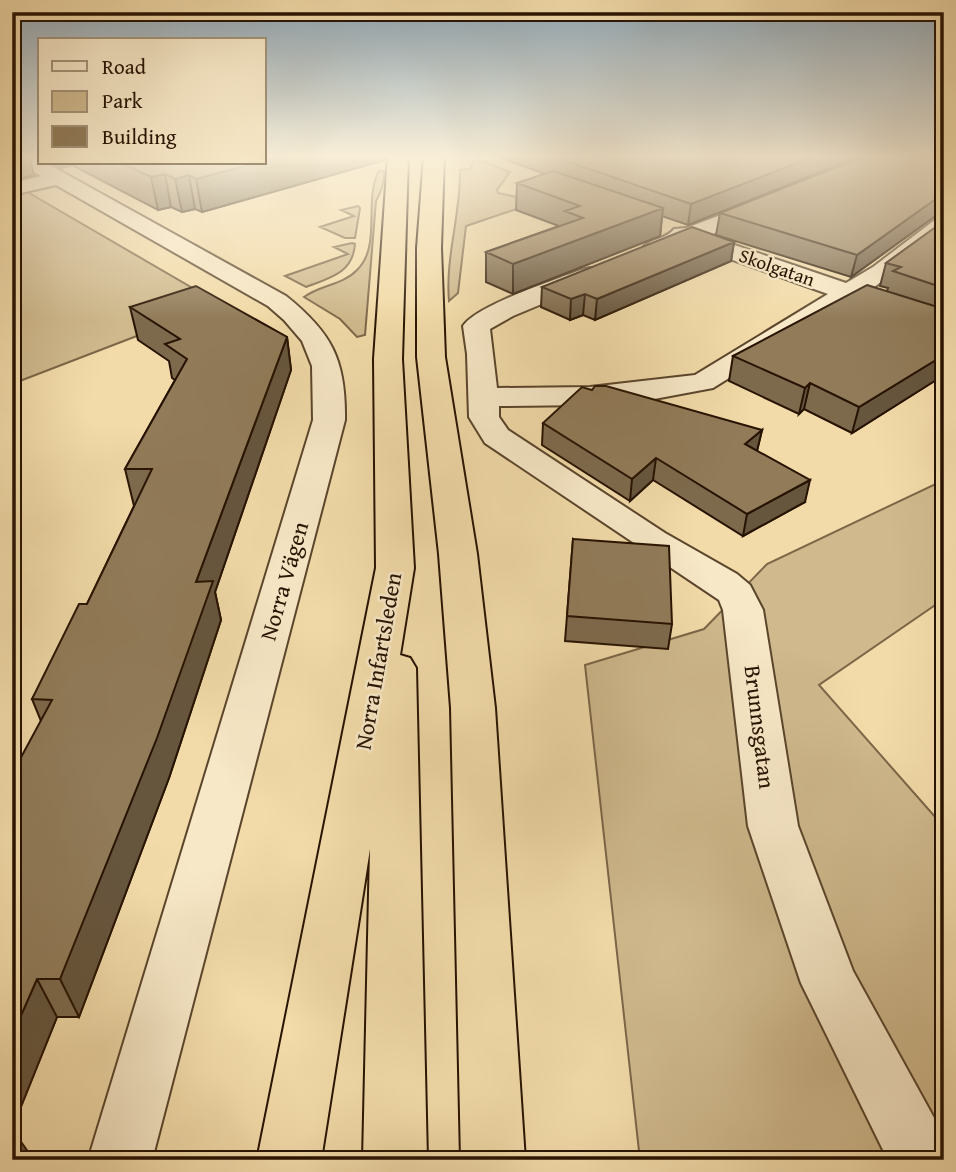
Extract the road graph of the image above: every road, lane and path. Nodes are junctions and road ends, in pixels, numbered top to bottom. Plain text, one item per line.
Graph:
1 (116, 211) edge
2 (395, 211) edge
3 (431, 211) edge
4 (751, 211) edge
5 (944, 224) edge
6 (664, 227) edge
7 (688, 236) junction
8 (848, 292) junction
9 (944, 326) edge
10 (481, 397) junction
11 (395, 568) junction
12 (120, 1160) edge
13 (289, 1160) edge
14 (395, 1160) edge
15 (493, 1160) edge
16 (922, 1160) edge

1 - 12 street, Norra Vägen
2 - 11 highway, Norra Infartsleden
3 - 15 highway
4 - 7 street
5 - 8 street
6 - 7 street, Skolgatan
7 - 8 street, Skolgatan
7 - 10 street, Brunnsgatan
8 - 9 street, Skolgatan
8 - 10 street
10 - 16 street, Brunnsgatan
11 - 13 highway, Norra Infartsleden
11 - 14 highway

